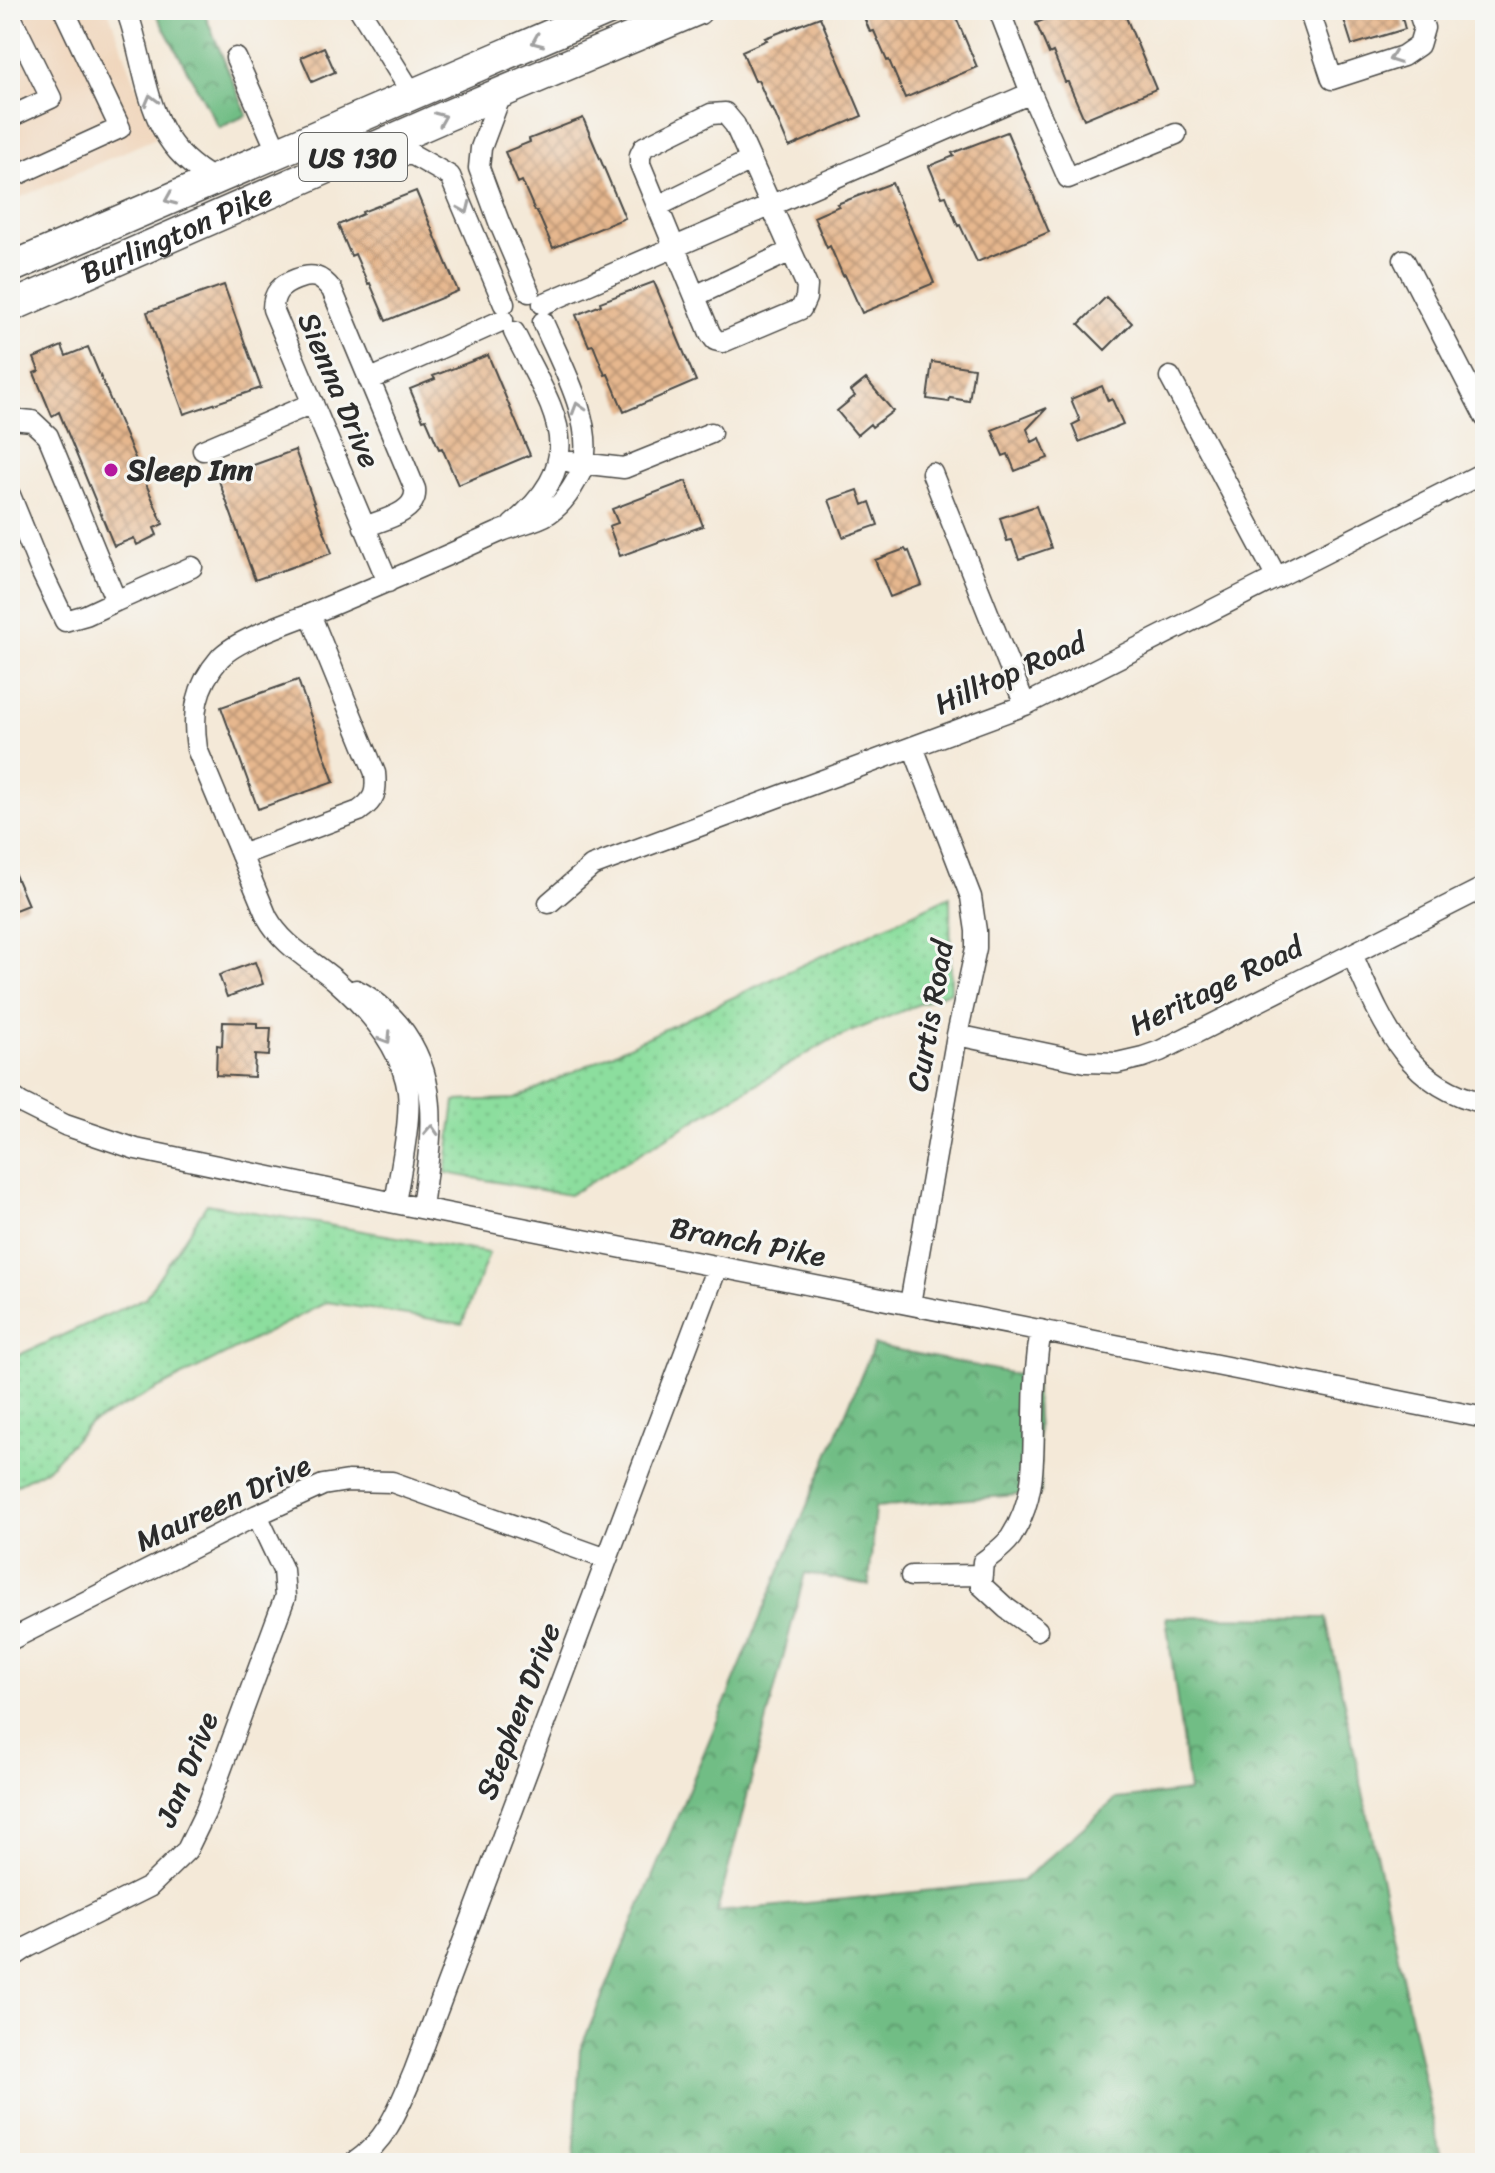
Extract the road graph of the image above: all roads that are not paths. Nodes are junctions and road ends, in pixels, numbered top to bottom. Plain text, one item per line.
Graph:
1 (64, 10) edge
2 (126, 10) edge
3 (360, 10) edge
4 (608, 10) edge
5 (697, 10) edge
6 (999, 10) edge
7 (1309, 10) edge
8 (1418, 10) edge
9 (10, 15) edge
10 (236, 58) dead end
11 (502, 92) junction
12 (1031, 93) junction
13 (413, 95) junction
14 (10, 117) edge
15 (1176, 134) dead end
16 (278, 153) junction
17 (357, 155) junction
18 (751, 160) junction
19 (10, 178) edge
20 (215, 180) junction
21 (771, 205) junction
22 (658, 206) junction
23 (675, 247) junction
24 (791, 251) junction
25 (1404, 260) dead end
26 (10, 268) edge
27 (695, 296) junction
28 (538, 306) junction
29 (10, 307) edge
30 (507, 319) junction
31 (1170, 377) dead end
32 (369, 380) junction
33 (313, 403) junction
34 (1485, 417) edge
35 (11, 418) edge
36 (711, 433) dead end
37 (203, 450) dead end
38 (559, 460) junction
39 (584, 464) junction
40 (1485, 472) edge
41 (932, 473) dead end
42 (10, 495) edge
43 (364, 527) junction
44 (509, 528) junction
45 (192, 567) dead end
46 (1277, 578) junction
47 (388, 582) junction
48 (116, 601) junction
49 (310, 614) junction
50 (1025, 705) junction
51 (913, 747) junction
52 (241, 855) junction
53 (1485, 887) edge
54 (549, 903) dead end
55 (1352, 954) junction
56 (335, 980) junction
57 (957, 1035) junction
58 (10, 1095) edge
59 (1485, 1103) edge
60 (395, 1203) junction
61 (422, 1208) junction
62 (717, 1267) junction
63 (910, 1304) junction
64 (1041, 1330) junction
65 (1485, 1418) edge
66 (257, 1515) junction
67 (607, 1559) junction
68 (982, 1575) junction
69 (911, 1576) dead end
70 (1037, 1630) dead end
71 (10, 1640) edge
72 (10, 1959) edge
73 (354, 2163) edge

1 - 19 street
20 -> 2 street
3 - 13 street
4 -> 13 highway, Burlington Pike / US 130
5 - 11 highway, Burlington Pike / US 130
6 - 12 street
8 -> 7 street
9 - 14 street
10 - 16 street
17 -> 11 highway, Burlington Pike / US 130
11 - 28 street
12 - 15 street
12 - 21 street
13 - 16 highway, Burlington Pike / US 130
16 - 20 highway, Burlington Pike / US 130
17 - 29 highway, Burlington Pike / US 130
17 -> 30 street
18 - 21 street
18 - 22 street
18 - 22 street
20 -> 26 highway, Burlington Pike / US 130
21 - 23 street
21 - 24 street
22 - 23 street
23 - 27 street
23 - 28 street
24 - 27 street
24 - 27 street
25 - 34 street
28 - 30 street, Sienna Drive
28 - 30 street, Sienna Drive
39 -> 28 street
30 - 32 street, Sienna Drive
30 - 38 street
31 - 46 street
32 - 33 street, Sienna Drive
32 - 43 street, Sienna Drive
33 - 37 street
33 - 43 street, Sienna Drive
35 - 48 street
36 - 39 street
38 - 39 street
38 - 44 street
39 - 44 street
40 - 46 street, Hilltop Road
41 - 50 street
42 - 48 street
43 - 47 street, Sienna Drive
44 - 47 street
45 - 48 street
46 - 50 street, Hilltop Road
47 - 49 street
49 - 52 street
49 - 52 street
50 - 51 street, Hilltop Road
51 - 54 street, Hilltop Road
51 - 57 street, Curtis Road
52 - 56 street
53 - 55 street, Heritage Road
55 - 57 street, Heritage Road
55 - 59 street
56 -> 60 street
61 -> 56 street
57 - 63 street, Curtis Road
58 - 60 street, Branch Pike
60 - 61 street, Branch Pike
61 - 62 street, Branch Pike
62 - 63 street, Branch Pike
62 - 67 street, Stephen Drive
63 - 64 street, Branch Pike
64 - 65 street, Branch Pike
64 - 68 street
66 - 67 street, Maureen Drive
66 - 71 street, Maureen Drive
66 - 72 street, Jan Drive
67 - 73 street, Stephen Drive
68 - 69 street
68 - 70 street

